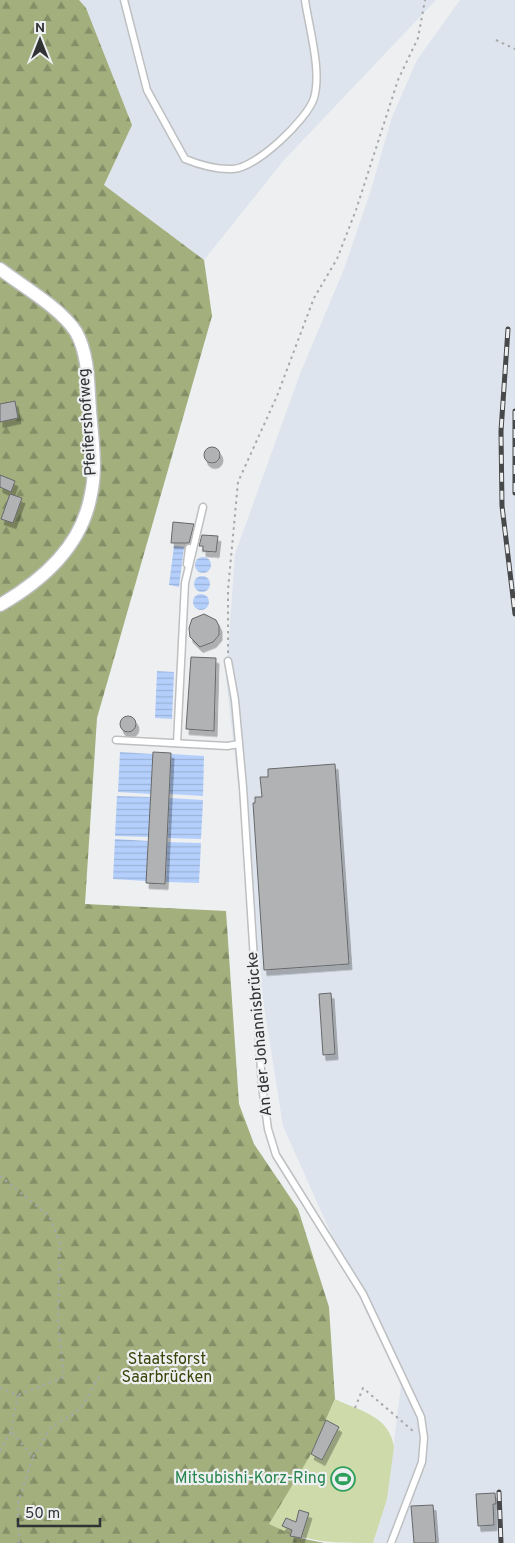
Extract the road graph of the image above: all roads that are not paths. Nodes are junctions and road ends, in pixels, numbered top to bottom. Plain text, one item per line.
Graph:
1 (124, 0) edge
2 (305, 0) edge
3 (0, 269) edge
4 (203, 507) dead end
5 (189, 548) dead end
6 (185, 583) junction
7 (0, 605) edge
8 (228, 661) road end
9 (116, 740) dead end
10 (177, 743) junction
11 (239, 744) junction
12 (390, 1543) edge

1 - 2 lane
3 - 7 street, Pfeifershofweg
4 - 6 lane
5 - 6 lane
6 - 10 lane
8 - 11 lane, An der Johannisbrücke
9 - 10 lane
10 - 11 lane
11 - 12 lane, An der Johannisbrücke

